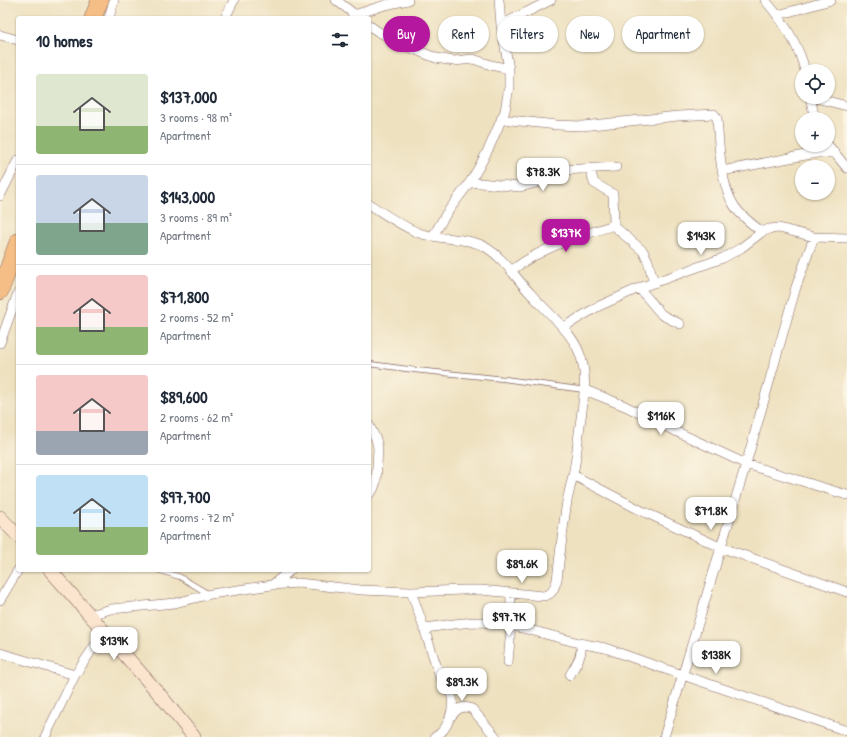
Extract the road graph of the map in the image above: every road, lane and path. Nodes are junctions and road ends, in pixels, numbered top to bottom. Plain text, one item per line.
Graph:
1 (100, 0) edge
2 (114, 0) edge
3 (234, 0) edge
4 (336, 0) edge
5 (408, 0) edge
6 (499, 0) edge
7 (551, 0) edge
8 (765, 0) edge
9 (830, 0) edge
10 (778, 15) junction
11 (94, 16) edge
12 (110, 16) edge
13 (226, 16) edge
14 (354, 16) edge
15 (358, 16) edge
16 (500, 16) edge
17 (518, 16) edge
18 (371, 26) edge
19 (0, 35) edge
20 (16, 39) edge
21 (506, 52) edge
22 (803, 64) edge
23 (509, 69) junction
24 (835, 103) edge
25 (847, 106) edge
26 (501, 119) junction
27 (818, 152) edge
28 (833, 152) edge
29 (16, 164) edge
30 (616, 167) dead end
31 (847, 168) edge
32 (590, 169) junction
33 (722, 171) junction
34 (470, 182) junction
35 (0, 196) edge
36 (371, 205) edge
37 (614, 225) junction
38 (762, 232) junction
39 (433, 236) junction
40 (814, 237) junction
41 (847, 238) edge
42 (16, 248) edge
43 (511, 271) junction
44 (654, 283) junction
45 (639, 288) junction
46 (0, 292) edge
47 (16, 299) edge
48 (680, 324) dead end
49 (562, 328) junction
50 (0, 343) edge
51 (371, 364) edge
52 (585, 390) junction
53 (371, 429) edge
54 (746, 464) junction
55 (573, 475) junction
56 (371, 492) edge
57 (847, 495) edge
58 (0, 517) edge
59 (16, 534) edge
60 (720, 547) junction
61 (17, 572) edge
62 (52, 572) edge
63 (164, 572) edge
64 (288, 572) edge
65 (272, 585) junction
66 (411, 592) junction
67 (847, 592) edge
68 (511, 593) junction
69 (211, 594) junction
70 (0, 600) edge
71 (90, 615) junction
72 (510, 626) junction
73 (424, 628) junction
74 (104, 632) junction
75 (579, 643) junction
76 (0, 653) edge
77 (508, 662) dead end
78 (682, 675) junction
79 (75, 676) junction
80 (570, 676) dead end
81 (449, 719) junction
82 (847, 731) edge
83 (191, 735) edge
84 (45, 737) edge
85 (437, 737) edge
86 (496, 737) edge
87 (664, 737) edge

1 - 11 highway
2 - 12 street
3 - 13 street
4 - 14 street
5 - 15 street
6 - 16 street
7 - 17 street
8 - 10 street
9 - 10 street
10 - 22 street
18 - 23 street
19 - 20 street
21 - 23 street
23 - 26 street
24 - 25 street
26 - 33 street
26 - 34 street
27 - 33 street
28 - 31 street
29 - 35 street
30 - 32 street
32 - 34 street
32 - 37 street
33 - 38 street
34 - 39 street
36 - 39 street
37 - 43 street
37 - 44 street
38 - 40 street
38 - 44 street
39 - 43 street
40 - 41 street
40 - 54 street
42 - 46 highway
43 - 49 street
44 - 45 street
45 - 48 street
45 - 49 street
47 - 50 street
49 - 52 street
51 - 52 lane
52 - 54 street
52 - 55 street
53 - 56 street
54 - 57 street
54 - 60 street
55 - 60 street
55 - 68 street
58 - 59 main road
60 - 67 street
60 - 78 street
61 - 70 street
62 - 71 main road
63 - 69 lane
64 - 65 street
65 - 66 street
65 - 69 street
66 - 68 street
66 - 73 street
68 - 72 street
69 - 71 street
71 - 74 main road
72 - 73 street
72 - 75 street
72 - 77 street
73 - 81 street
74 - 79 street
74 - 83 main road
75 - 78 street
75 - 80 street
76 - 79 street
78 - 82 street
78 - 87 street
79 - 84 street
81 - 85 street
81 - 86 street

